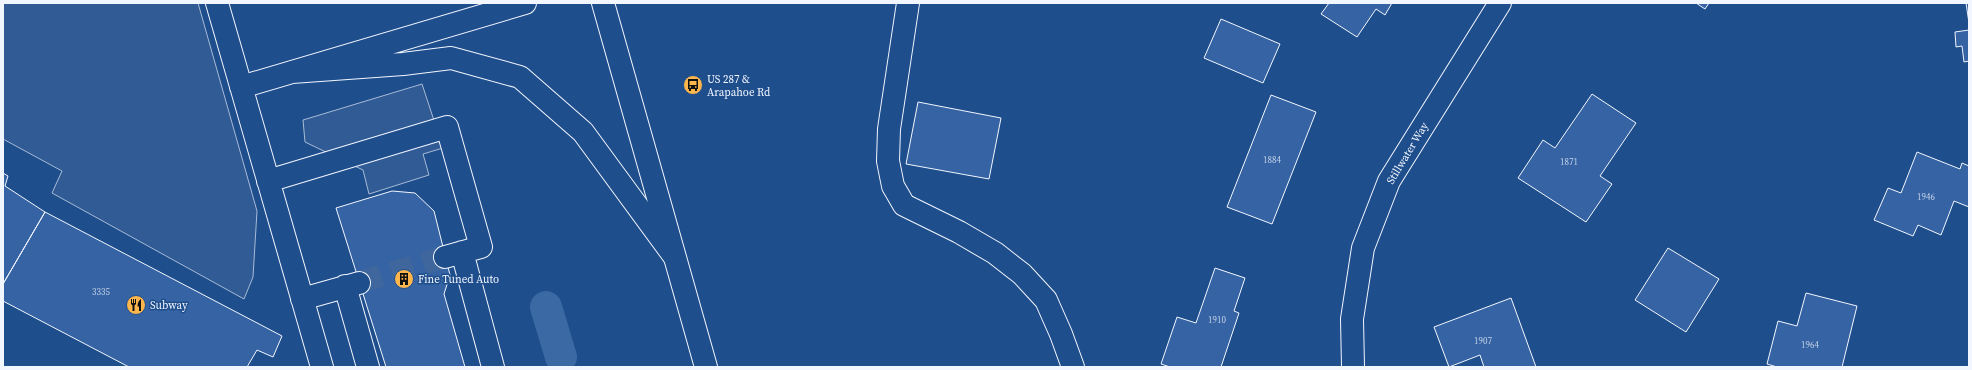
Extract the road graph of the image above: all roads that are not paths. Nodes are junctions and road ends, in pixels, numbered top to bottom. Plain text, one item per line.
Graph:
1 (217, 3) edge
2 (525, 3) edge
3 (602, 3) edge
4 (908, 3) edge
5 (1500, 3) edge
6 (292, 72) junction
7 (241, 87) junction
8 (268, 181) junction
9 (676, 259) junction
10 (302, 299) junction
11 (322, 367) edge
12 (368, 367) edge
13 (493, 367) edge
14 (706, 367) edge
15 (1072, 367) edge
16 (1353, 367) edge

1 - 7 street
2 - 6 street
3 - 9 street
4 - 15 street
5 - 16 street, Stillwater Way
6 - 7 street
6 - 9 street
7 - 8 street
8 - 10 street
8 - 13 street
9 - 14 street
10 - 11 street
10 - 12 street

